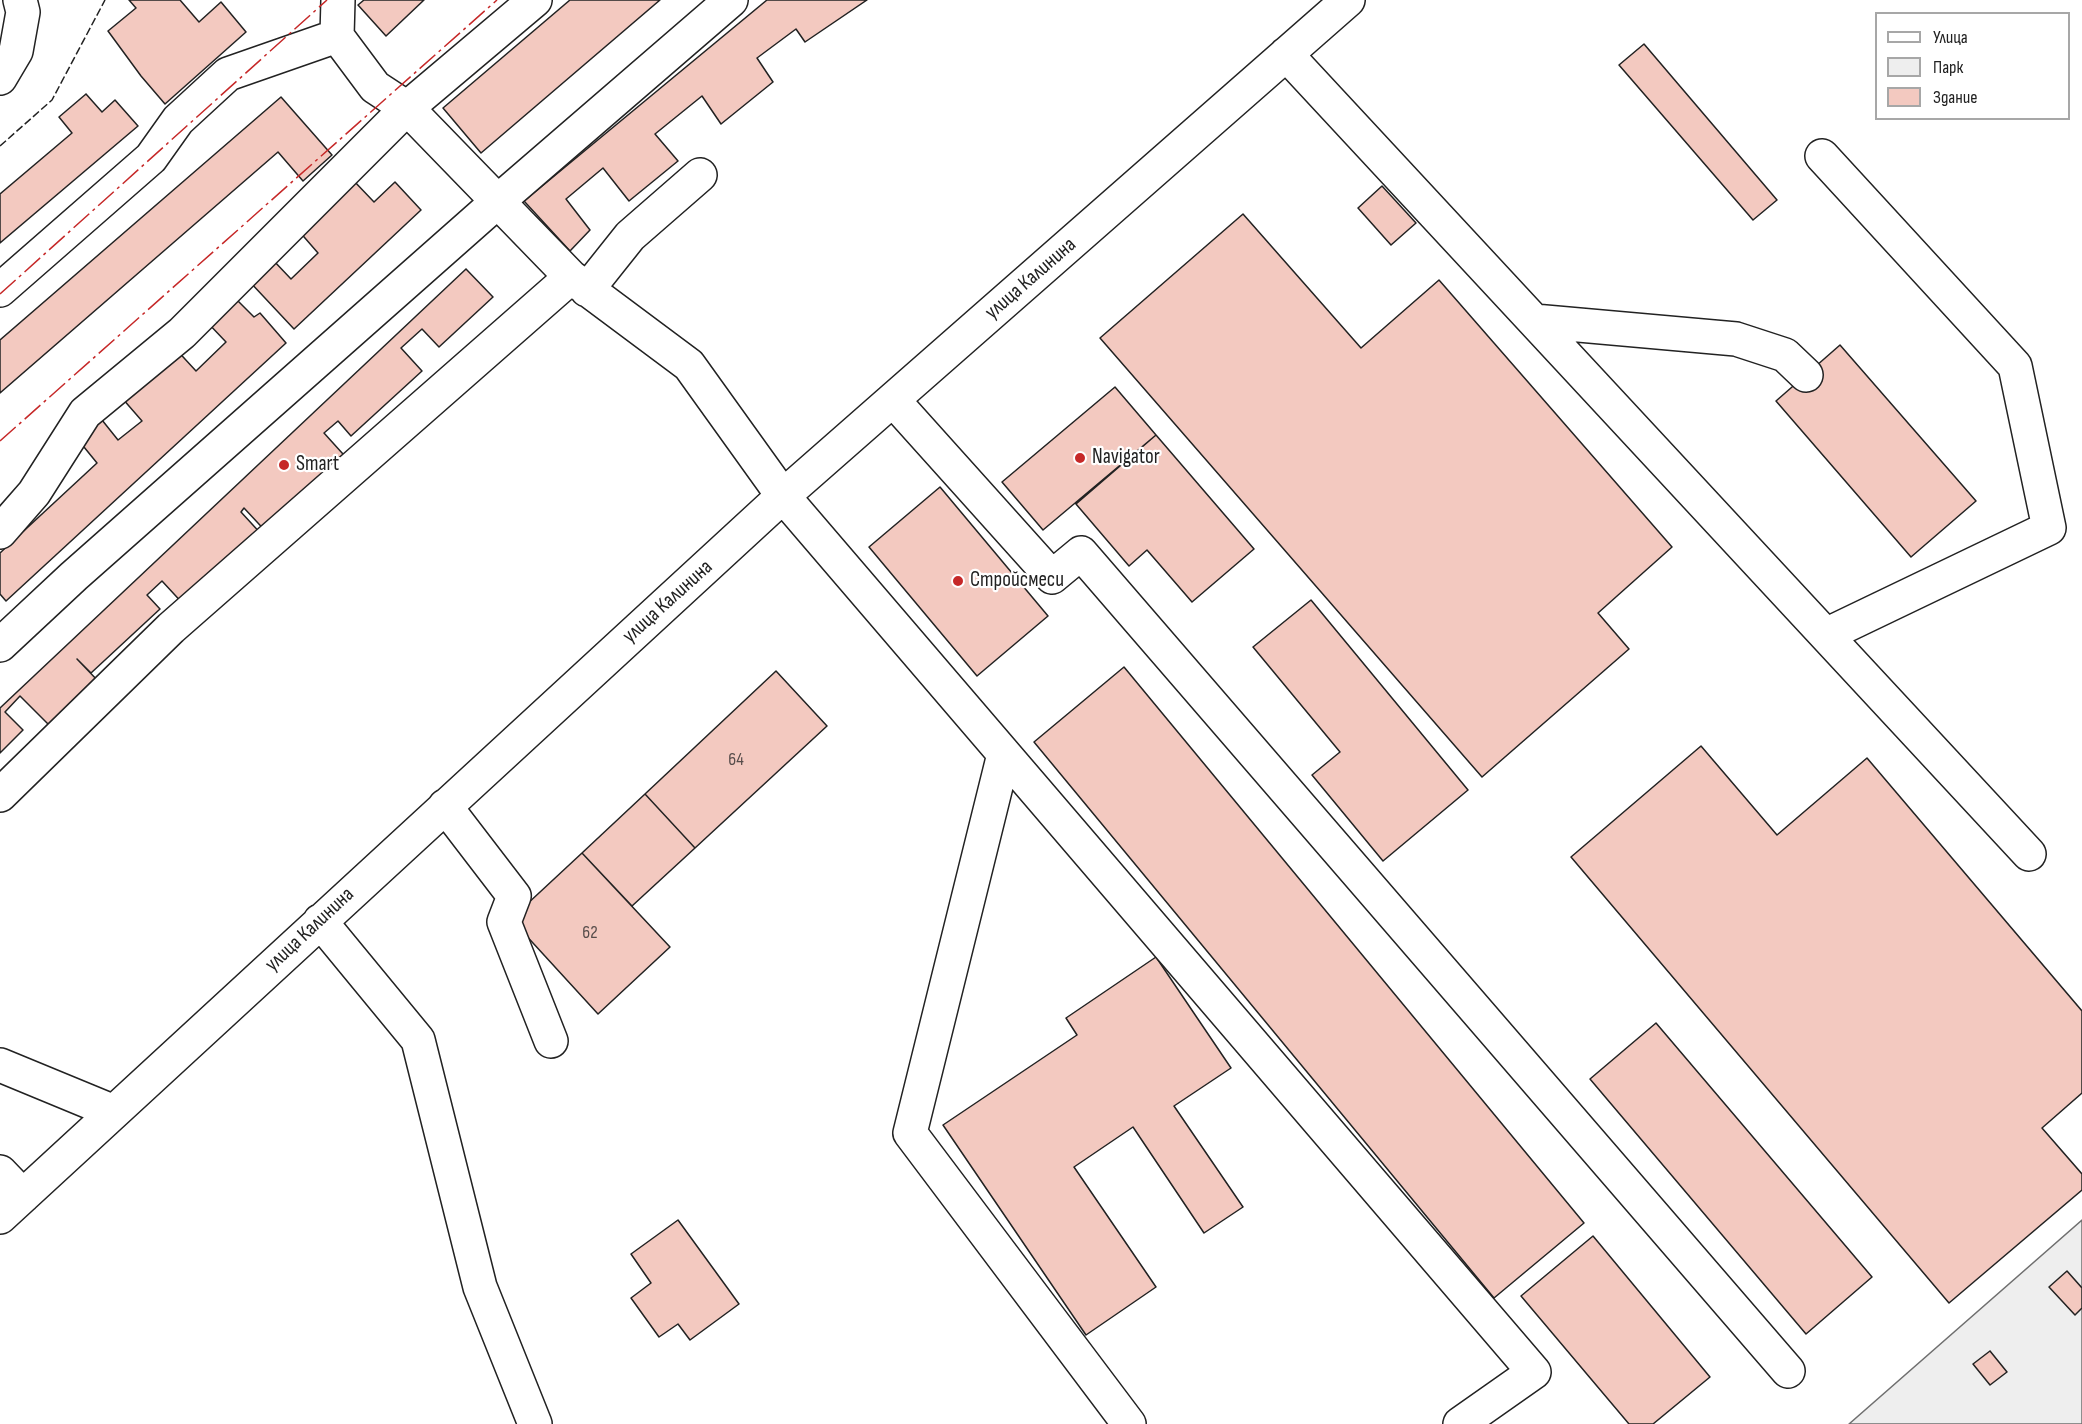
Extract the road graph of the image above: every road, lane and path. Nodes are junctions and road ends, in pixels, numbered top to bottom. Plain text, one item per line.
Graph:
1 (20, 0) edge
2 (338, 0) edge
3 (535, 0) edge
4 (731, 0) edge
5 (1348, 0) edge
6 (337, 36) junction
7 (1286, 54) junction
8 (0, 78) edge
9 (407, 108) junction
10 (1822, 156) dead end
11 (700, 175) dead end
12 (497, 202) junction
13 (579, 283) junction
14 (0, 290) edge
15 (1534, 321) junction
16 (1806, 375) dead end
17 (893, 400) junction
18 (783, 496) junction
19 (0, 532) edge
20 (1826, 635) junction
21 (0, 645) edge
22 (1004, 754) junction
23 (0, 795) edge
24 (445, 806) junction
25 (2029, 854) dead end
26 (320, 921) junction
27 (551, 1041) dead end
28 (0, 1065) edge
29 (114, 1112) junction
30 (0, 1172) edge
31 (11, 1206) edge
32 (1788, 1371) dead end
33 (535, 1424) edge
34 (1129, 1424) edge
35 (1460, 1424) edge

1 - 8 street
2 - 6 street
3 - 9 street
4 - 12 street
5 - 7 street, улица Калинина
6 - 9 street
6 - 14 street
7 - 15 street
7 - 17 street, улица Калинина
9 - 12 street
9 - 19 street
10 - 20 street
11 - 13 street
12 - 13 street
12 - 21 street
13 - 18 street
13 - 23 street
15 - 16 street
15 - 20 street
17 - 18 street, улица Калинина
17 - 32 street
18 - 22 street
18 - 24 street, улица Калинина
20 - 25 street
22 - 34 street
22 - 35 street
24 - 26 street, улица Калинина
24 - 27 street
26 - 29 street, улица Калинина
26 - 33 street
28 - 29 street
29 - 31 street, улица Калинина
30 - 31 street

